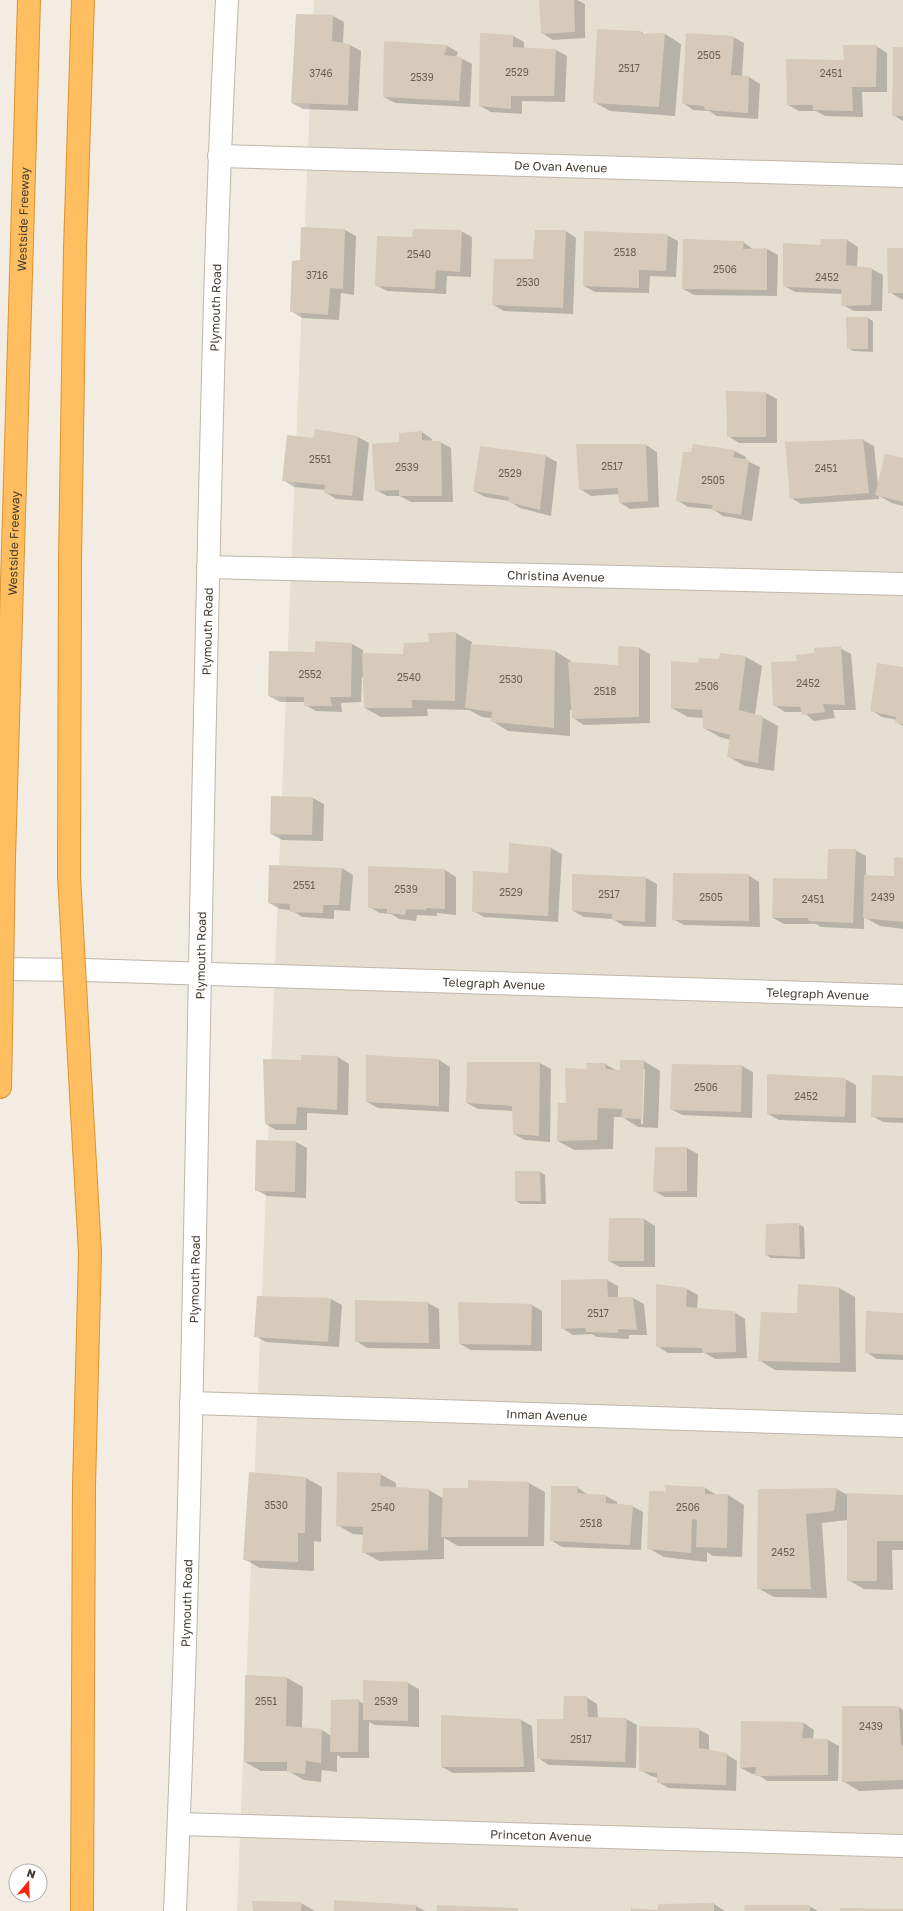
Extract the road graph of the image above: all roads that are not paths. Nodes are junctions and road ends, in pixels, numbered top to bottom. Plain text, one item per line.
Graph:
1 (29, 0) edge
2 (83, 0) edge
3 (227, 0) edge
4 (219, 156) junction
5 (903, 176) edge
6 (208, 567) junction
7 (903, 584) edge
8 (0, 969) edge
9 (199, 974) junction
10 (903, 996) edge
11 (0, 1087) edge
12 (191, 1403) junction
13 (903, 1426) edge
14 (179, 1824) junction
15 (903, 1846) edge
16 (82, 1911) edge
17 (175, 1911) edge

1 - 11 highway, Westside Freeway, bridge
2 - 16 highway, bridge
3 - 4 street, Plymouth Road
4 - 5 street, De Ovan Avenue
4 - 6 street, Plymouth Road
6 - 7 street, Christina Avenue
6 - 9 street, Plymouth Road
8 - 9 street, Telegraph Avenue
9 - 10 street, Telegraph Avenue
9 - 12 street, Plymouth Road
12 - 13 street, Inman Avenue
12 - 14 street, Plymouth Road
14 - 15 street, Princeton Avenue
14 - 17 street, Plymouth Road

